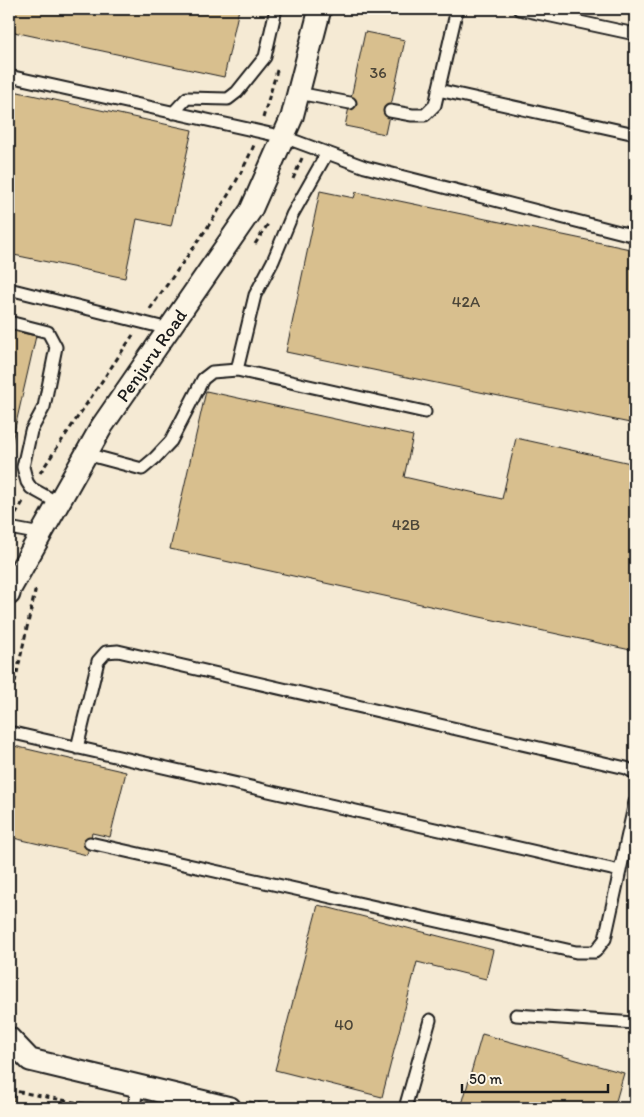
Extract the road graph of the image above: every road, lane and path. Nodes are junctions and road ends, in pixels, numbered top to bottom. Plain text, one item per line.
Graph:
1 (276, 9) edge
2 (320, 9) edge
3 (457, 9) edge
4 (518, 9) edge
5 (635, 34) edge
6 (280, 57) dead end
7 (9, 76) edge
8 (438, 90) junction
9 (298, 93) junction
10 (350, 103) dead end
11 (390, 111) dead end
12 (173, 113) junction
13 (259, 132) junction
14 (635, 134) edge
15 (284, 137) junction
16 (327, 153) junction
17 (635, 236) edge
18 (9, 288) edge
19 (9, 322) edge
20 (141, 323) junction
21 (168, 329) junction
22 (238, 370) junction
23 (425, 412) dead end
24 (86, 454) junction
25 (31, 488) junction
26 (58, 503) junction
27 (11, 522) edge
28 (41, 534) junction
29 (9, 594) edge
30 (9, 732) edge
31 (77, 748) junction
32 (635, 773) edge
33 (635, 802) edge
34 (90, 843) dead end
35 (620, 871) junction
36 (516, 1015) dead end
37 (430, 1020) dead end
38 (635, 1023) edge
39 (9, 1038) edge
40 (9, 1056) edge
41 (30, 1060) junction
42 (137, 1087) junction
43 (9, 1090) edge
44 (106, 1108) edge
45 (134, 1108) edge
46 (230, 1108) edge
47 (405, 1108) edge

1 - 12 lane
2 - 9 street, Penjuru Road
3 - 8 lane
4 - 5 lane
6 - 13 path
7 - 12 lane
8 - 11 lane
8 - 14 lane
9 - 10 lane
9 - 15 street, Penjuru Road
12 - 13 lane
13 - 15 lane
13 - 20 path
15 - 16 lane
15 - 21 street, Penjuru Road
16 - 17 lane
16 - 22 lane
18 - 20 lane
19 - 25 lane
20 - 21 lane
20 - 25 path
21 - 24 street, Penjuru Road
22 - 23 lane
22 - 24 lane
24 - 26 street, Penjuru Road
25 - 26 lane
25 - 27 path
26 - 28 street, Penjuru Road
27 - 28 lane
28 - 29 street, Penjuru Road
30 - 31 lane
31 - 32 lane
31 - 35 lane
33 - 35 lane
34 - 35 lane
36 - 38 lane
37 - 47 lane
39 - 41 street
40 - 41 lane
41 - 42 street
42 - 45 lane
42 - 46 street
43 - 44 path

